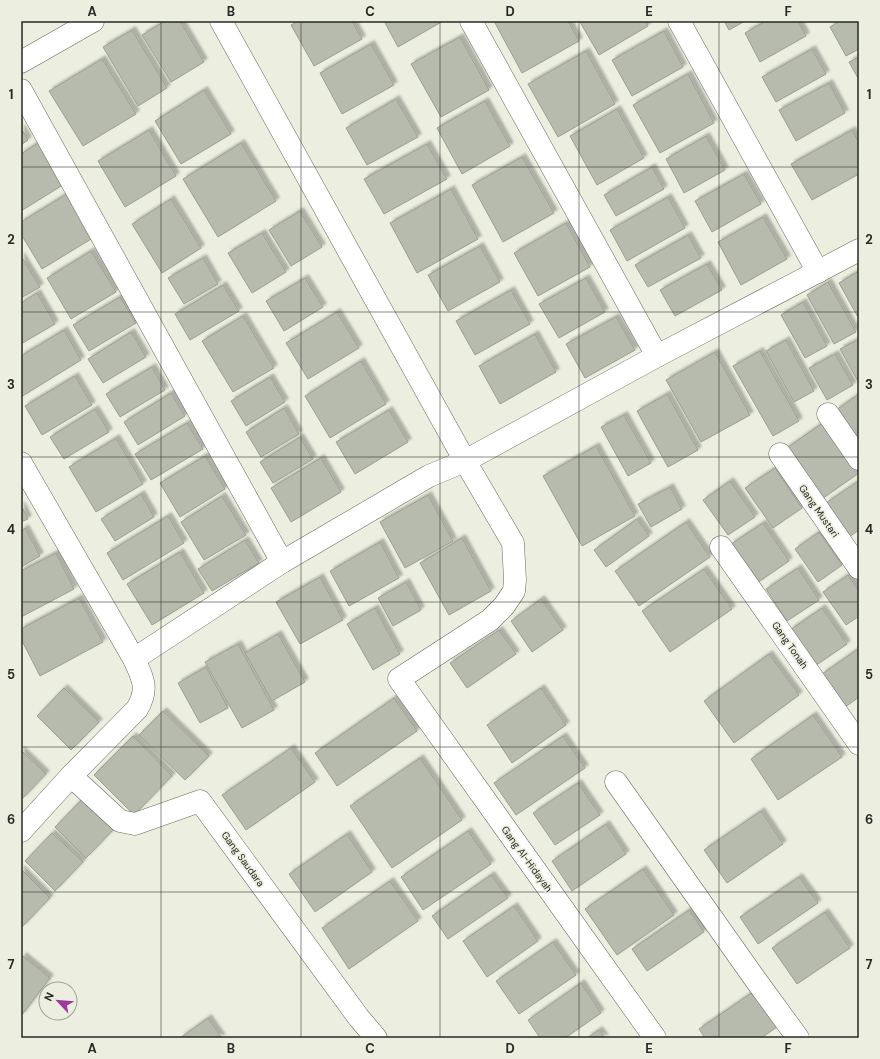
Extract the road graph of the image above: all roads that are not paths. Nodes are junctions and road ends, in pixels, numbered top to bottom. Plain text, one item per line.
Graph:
1 (93, 21) edge
2 (221, 21) edge
3 (471, 21) edge
4 (679, 21) edge
5 (21, 62) edge
6 (21, 90) edge
7 (859, 250) edge
8 (818, 272) junction
9 (657, 356) junction
10 (828, 414) dead end
11 (780, 454) dead end
12 (859, 459) edge
13 (465, 461) junction
14 (21, 463) edge
15 (721, 547) dead end
16 (282, 562) junction
17 (859, 568) edge
18 (134, 658) junction
19 (859, 744) edge
20 (71, 776) junction
21 (616, 782) dead end
22 (21, 831) edge
23 (376, 1038) edge
24 (655, 1038) edge
25 (798, 1038) edge

1 - 5 street
2 - 13 street
3 - 9 street
4 - 8 street
6 - 16 street
7 - 8 street
8 - 9 street
9 - 13 street
10 - 12 street
11 - 17 street, Gang Mustari
13 - 16 street
13 - 24 street, Gang Al-Hidayah
14 - 18 street
15 - 19 street, Gang Tonah
16 - 18 street
18 - 20 street
20 - 22 street
20 - 23 street, Gang Saudara
21 - 25 street

